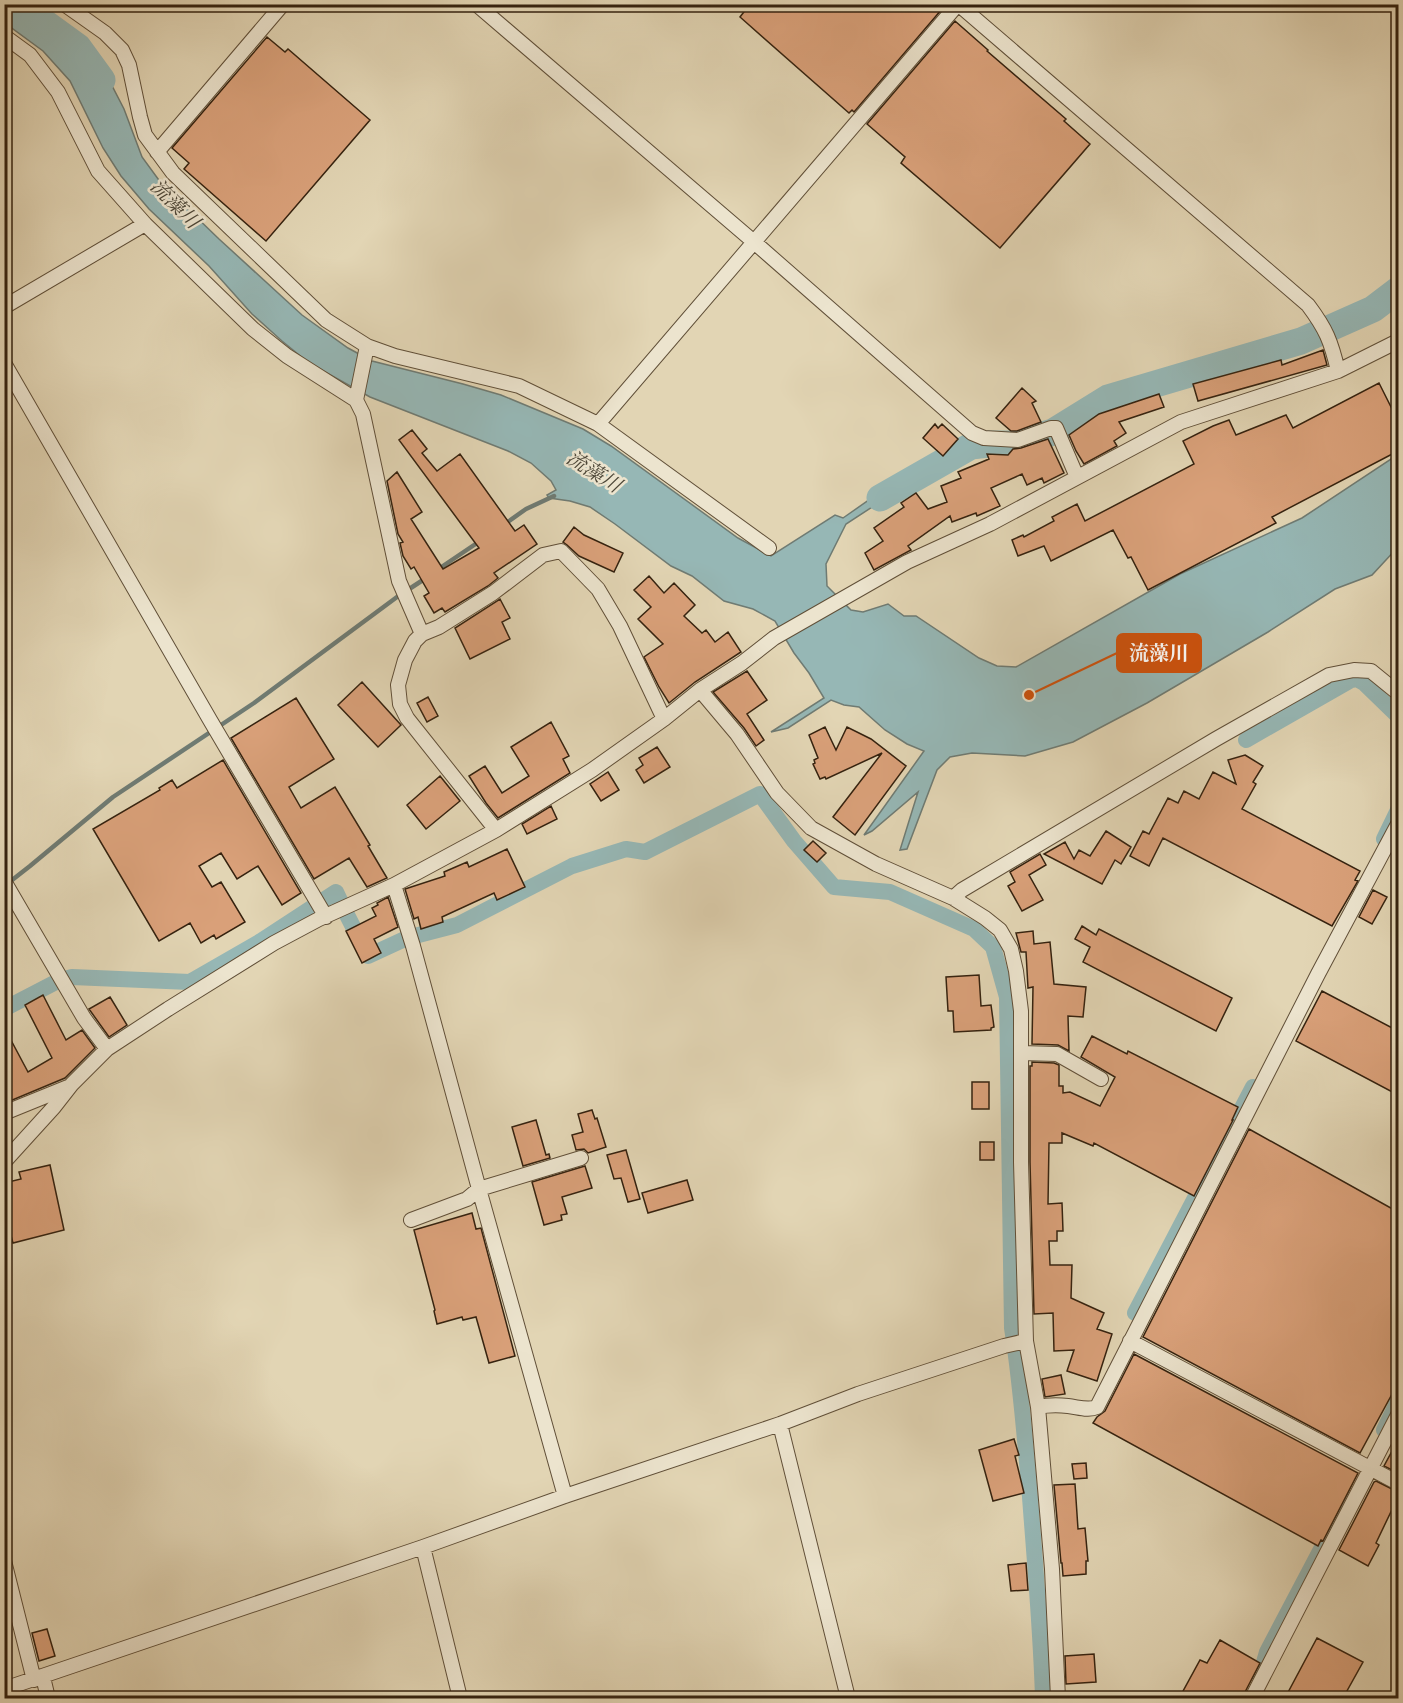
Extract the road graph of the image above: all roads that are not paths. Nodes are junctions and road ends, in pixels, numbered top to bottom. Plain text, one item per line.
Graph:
1 (64, 4) edge
2 (283, 4) edge
3 (476, 4) edge
4 (958, 4) edge
5 (4, 36) edge
6 (157, 152) junction
7 (145, 224) junction
8 (754, 242) junction
9 (4, 307) edge
10 (1398, 341) edge
11 (366, 349) junction
12 (4, 363) edge
13 (1338, 371) junction
14 (356, 397) junction
15 (598, 424) junction
16 (1077, 477) junction
17 (769, 548) dead end
18 (422, 634) junction
19 (700, 690) junction
20 (1398, 693) edge
21 (664, 719) junction
22 (1398, 824) edge
23 (496, 831) junction
24 (4, 881) edge
25 (394, 885) junction
26 (953, 898) junction
27 (328, 916) junction
28 (107, 1049) junction
29 (1021, 1053) junction
30 (1101, 1079) dead end
31 (70, 1086) junction
32 (4, 1113) edge
33 (581, 1158) dead end
34 (4, 1162) edge
35 (479, 1190) junction
36 (411, 1220) dead end
37 (1024, 1341) junction
38 (1130, 1341) junction
39 (1038, 1407) junction
40 (1398, 1415) edge
41 (780, 1424) junction
42 (1371, 1469) junction
43 (1398, 1483) edge
44 (566, 1496) junction
45 (423, 1547) junction
46 (4, 1561) edge
47 (38, 1678) junction
48 (4, 1689) edge
49 (48, 1698) edge
50 (460, 1698) edge
51 (848, 1698) edge
52 (1059, 1698) edge
53 (1252, 1698) edge

1 - 6 street
2 - 6 street
3 - 8 street
4 - 8 street
4 - 13 street
5 - 7 street
6 - 11 street
7 - 9 street
7 - 14 street
8 - 15 street
8 - 16 street
10 - 13 street
11 - 14 street
11 - 15 street
12 - 27 street
13 - 16 street
14 - 18 street
15 - 17 street
16 - 19 street
18 - 21 street
18 - 23 street
19 - 21 street
19 - 26 street
20 - 26 street
21 - 23 street
22 - 38 street
23 - 25 street
24 - 28 street
25 - 27 street
25 - 35 street
26 - 29 street
27 - 28 street
28 - 31 street
29 - 30 street
29 - 37 street
31 - 32 street
31 - 34 street
33 - 35 street
35 - 36 street
35 - 44 street
37 - 39 street
37 - 41 street
38 - 39 street
38 - 42 street
39 - 52 street
40 - 42 street
41 - 44 street
41 - 51 street
42 - 43 street
42 - 53 street
44 - 45 street
45 - 47 street
45 - 50 street
46 - 47 street
47 - 48 street
47 - 49 street

